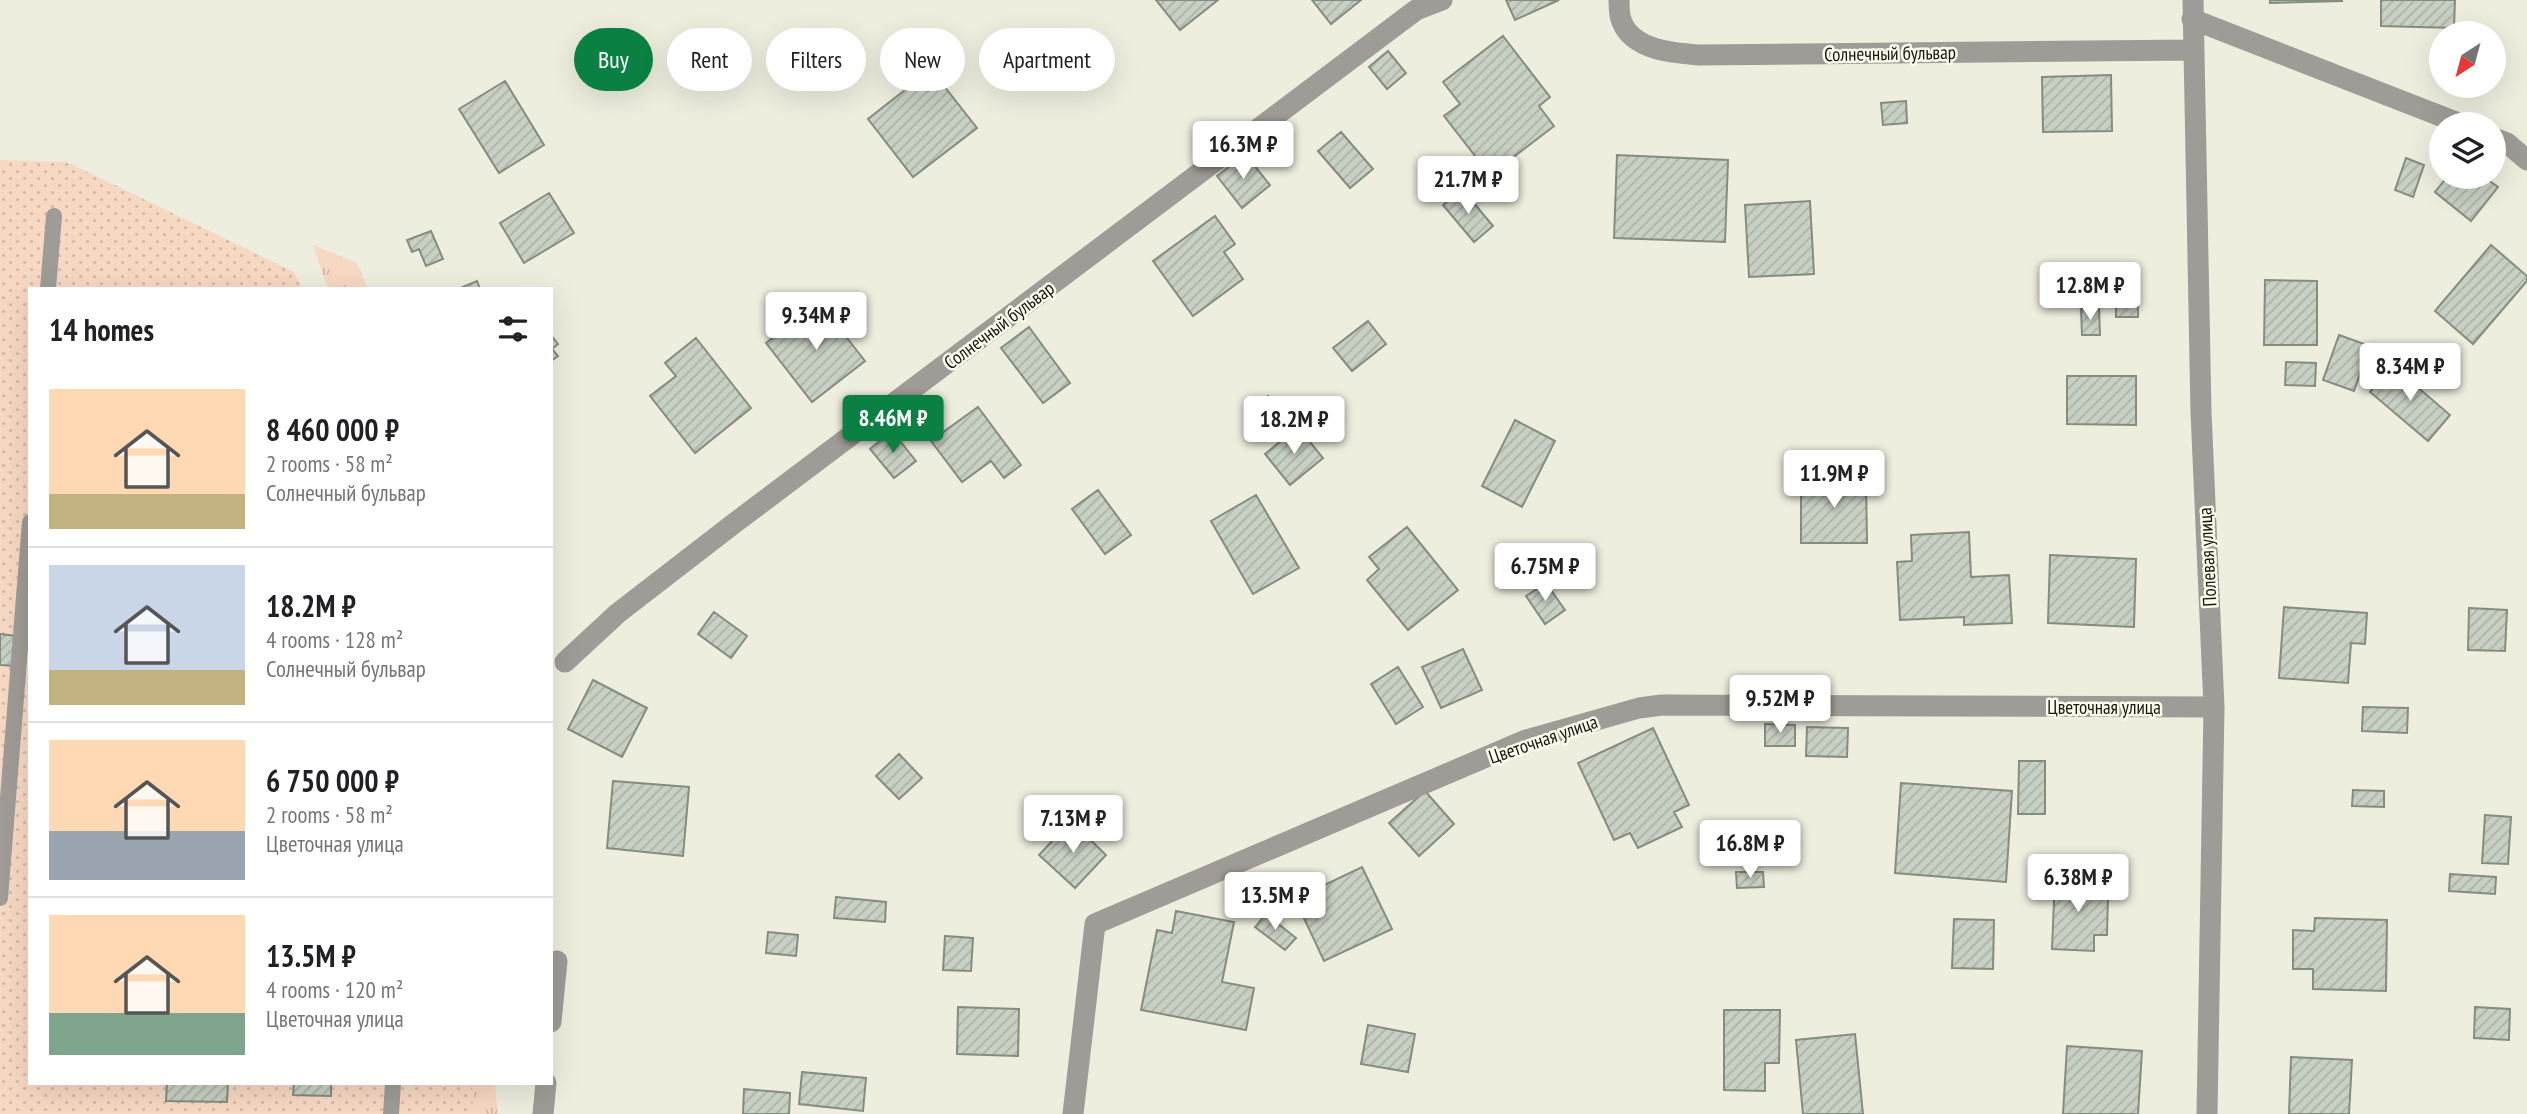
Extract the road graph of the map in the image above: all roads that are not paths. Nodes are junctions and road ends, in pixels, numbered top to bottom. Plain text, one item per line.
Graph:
1 (1442, 0) edge
2 (1619, 0) edge
3 (1412, 5) edge
4 (2193, 10) edge
5 (2192, 50) junction
6 (2433, 112) edge
7 (2506, 144) edge
8 (2527, 160) edge
9 (54, 216) dead end
10 (48, 287) edge
11 (28, 547) edge
12 (565, 662) dead end
13 (2214, 707) junction
14 (0, 898) edge
15 (556, 961) dead end
16 (553, 998) edge
17 (393, 1085) edge
18 (546, 1085) edge
19 (391, 1114) edge
20 (543, 1114) edge
21 (1073, 1114) edge
22 (2207, 1114) edge

1 - 3 street, Солнечный бульвар
2 - 5 street, Солнечный бульвар
3 - 12 street, Солнечный бульвар
4 - 5 street, Полевая улица
4 - 6 street
5 - 13 street, Полевая улица
7 - 8 street
9 - 10 lane
11 - 14 lane
13 - 21 street, Цветочная улица
13 - 22 street, Полевая улица
15 - 16 street
17 - 19 lane
18 - 20 street

